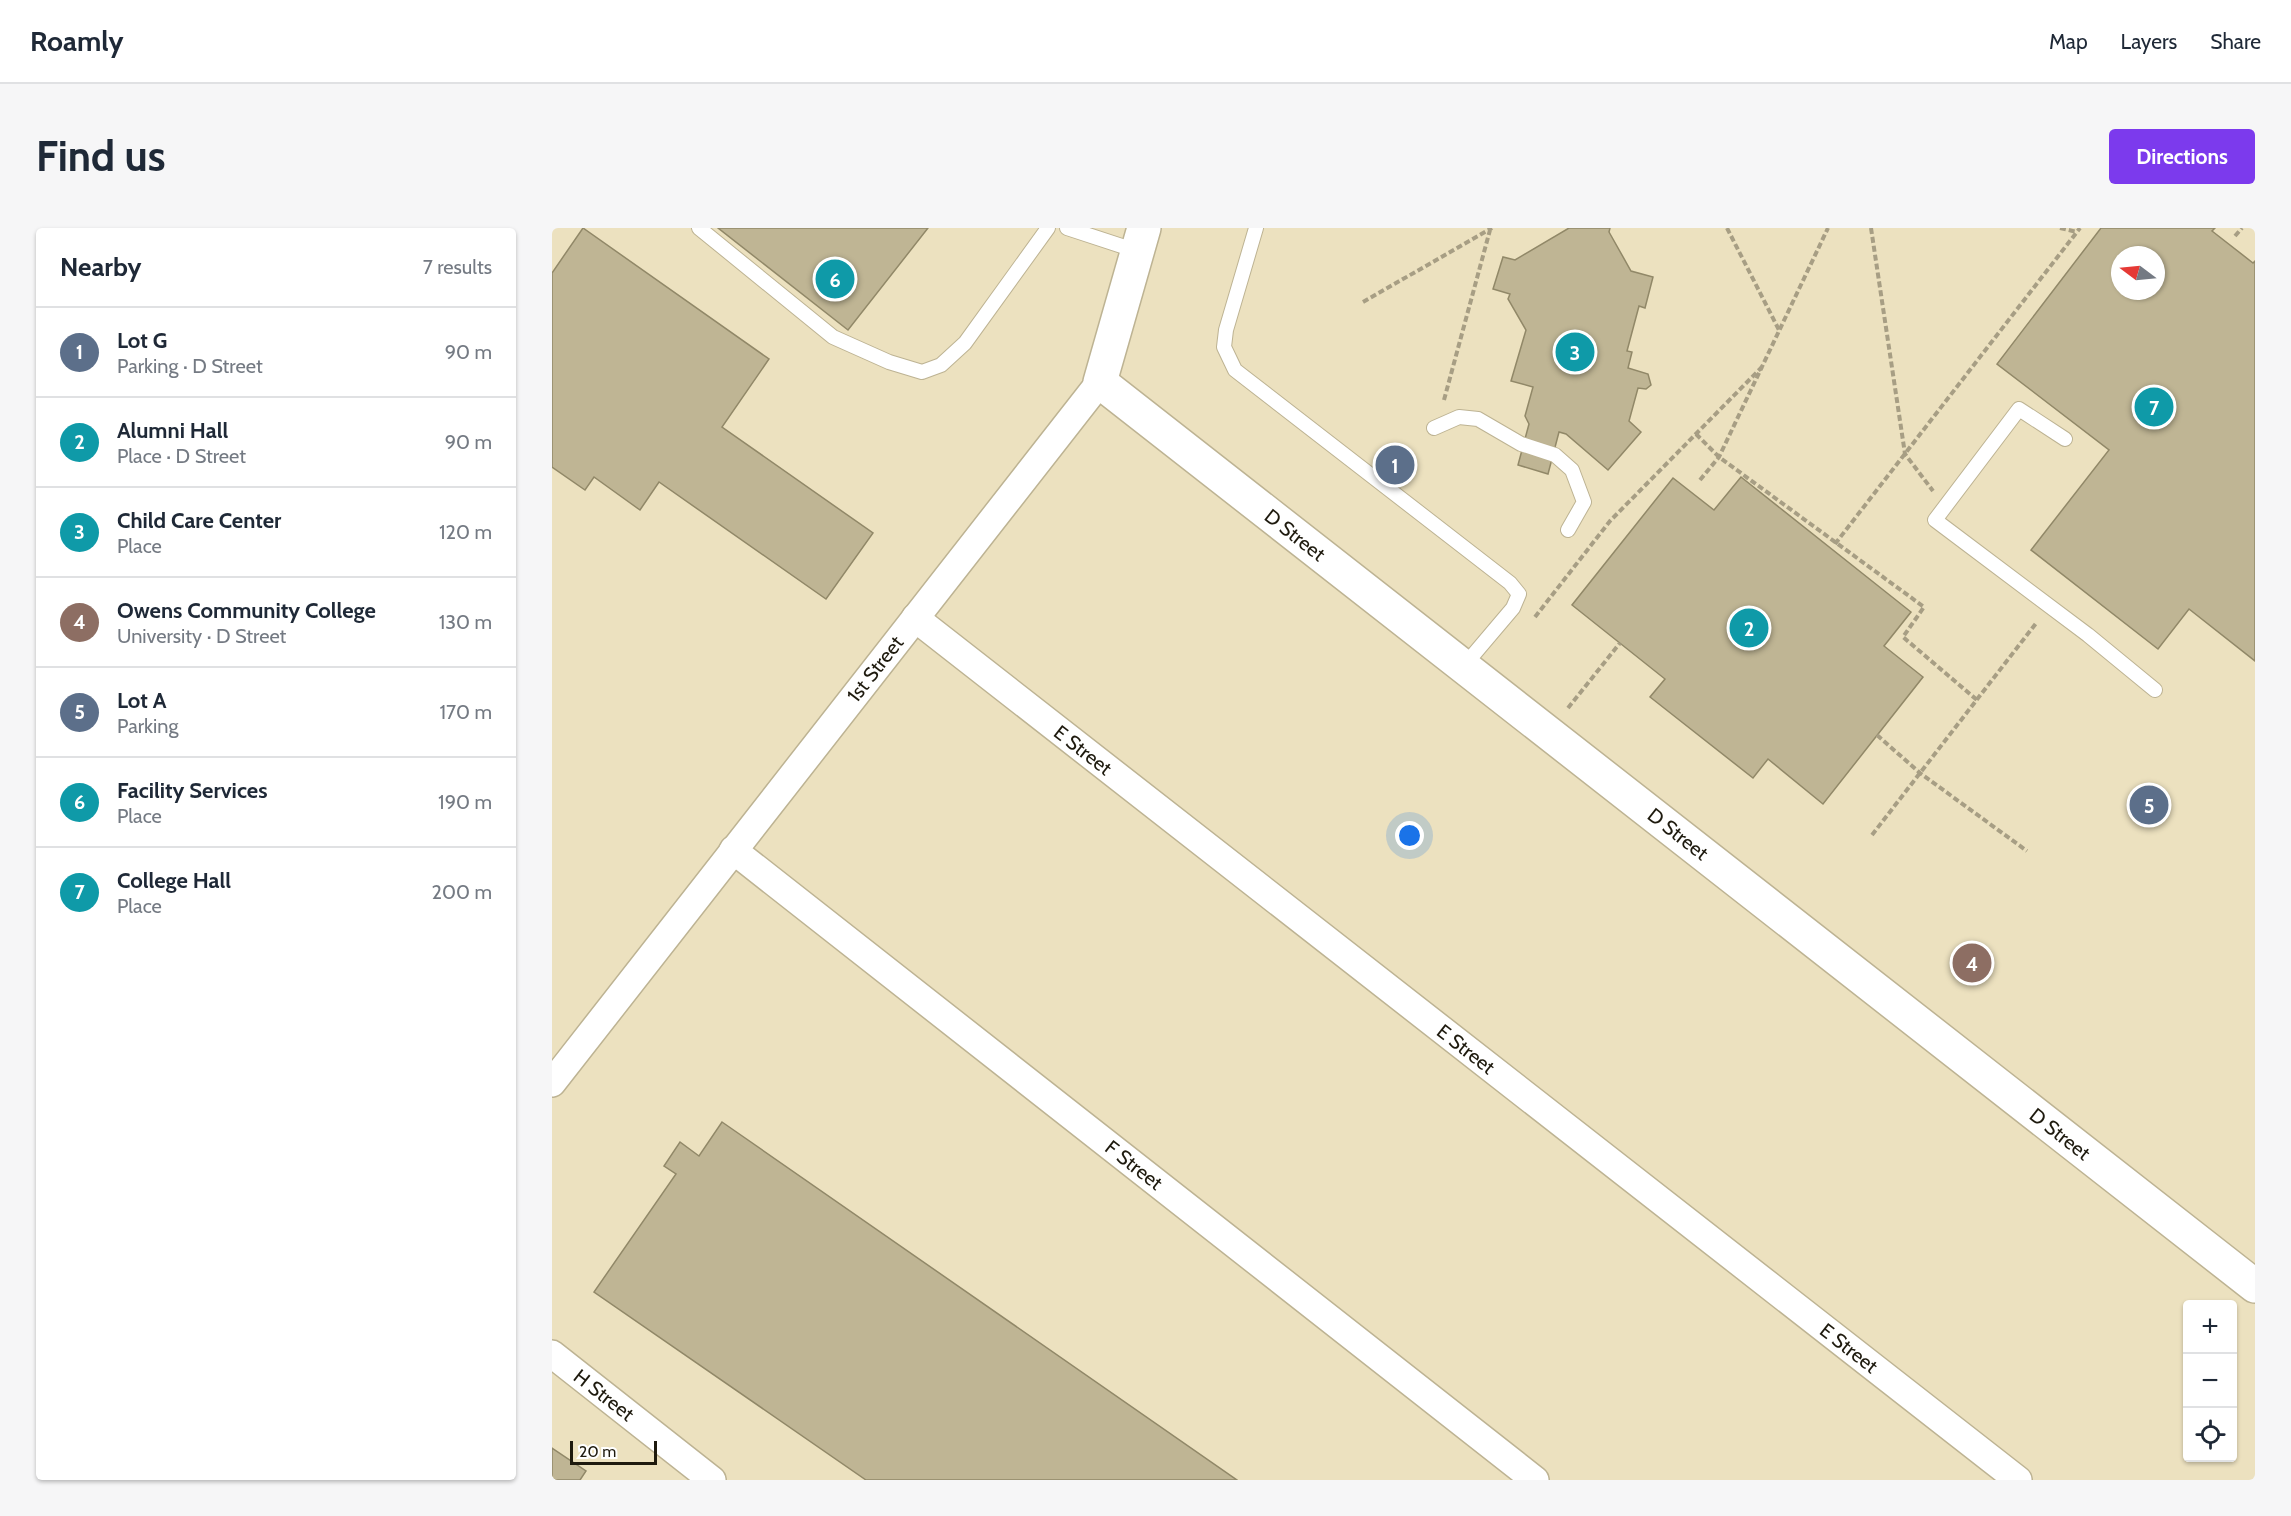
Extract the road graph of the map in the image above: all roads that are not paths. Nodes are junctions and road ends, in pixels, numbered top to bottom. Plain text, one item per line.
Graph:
1 (699, 228) edge
2 (1048, 228) edge
3 (1067, 228) edge
4 (1256, 228) edge
5 (1140, 240) edge
6 (1100, 382) junction
7 (1434, 428) dead end
8 (2064, 439) dead end
9 (1568, 530) dead end
10 (915, 618) junction
11 (1463, 667) junction
12 (2155, 690) dead end
13 (733, 850) junction
14 (552, 1083) edge
15 (2255, 1286) edge
16 (552, 1354) edge
17 (712, 1480) edge
18 (1535, 1480) edge
19 (2018, 1480) edge

1 - 2 lane
3 - 5 lane
4 - 11 lane
5 - 6 street, 1st Street
6 - 10 street, 1st Street
6 - 11 street, D Street
7 - 9 lane
8 - 12 lane
10 - 13 street, 1st Street
10 - 19 street, E Street
11 - 15 street, D Street
13 - 14 street, 1st Street
13 - 18 street, F Street
16 - 17 street, H Street

